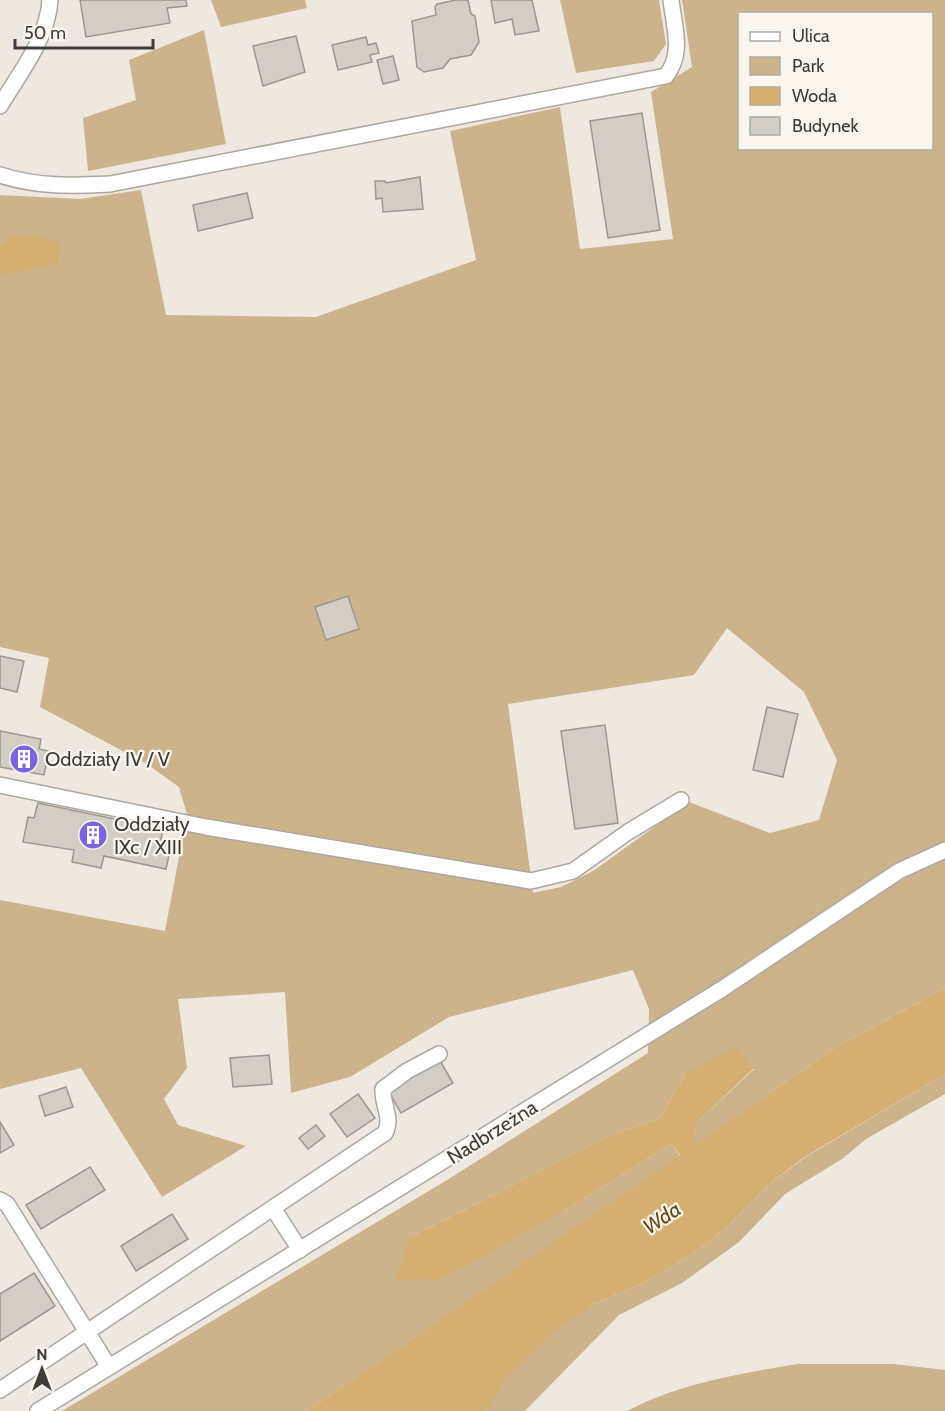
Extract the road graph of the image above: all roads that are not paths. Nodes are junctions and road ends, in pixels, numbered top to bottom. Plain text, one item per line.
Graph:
1 (50, 0) edge
2 (671, 0) edge
3 (0, 105) edge
4 (0, 175) edge
5 (0, 785) edge
6 (681, 800) dead end
7 (945, 850) edge
8 (439, 1054) dead end
9 (0, 1200) edge
10 (273, 1208) junction
11 (300, 1250) junction
12 (87, 1334) junction
13 (109, 1367) junction
14 (0, 1390) edge
15 (38, 1411) edge

1 - 3 street
2 - 4 street
5 - 6 street
7 - 11 street, Nadbrzeżna
8 - 10 street
9 - 12 street
10 - 11 street
10 - 12 street
11 - 13 street, Nadbrzeżna
12 - 13 street
12 - 14 street
13 - 15 street, Nadbrzeżna

